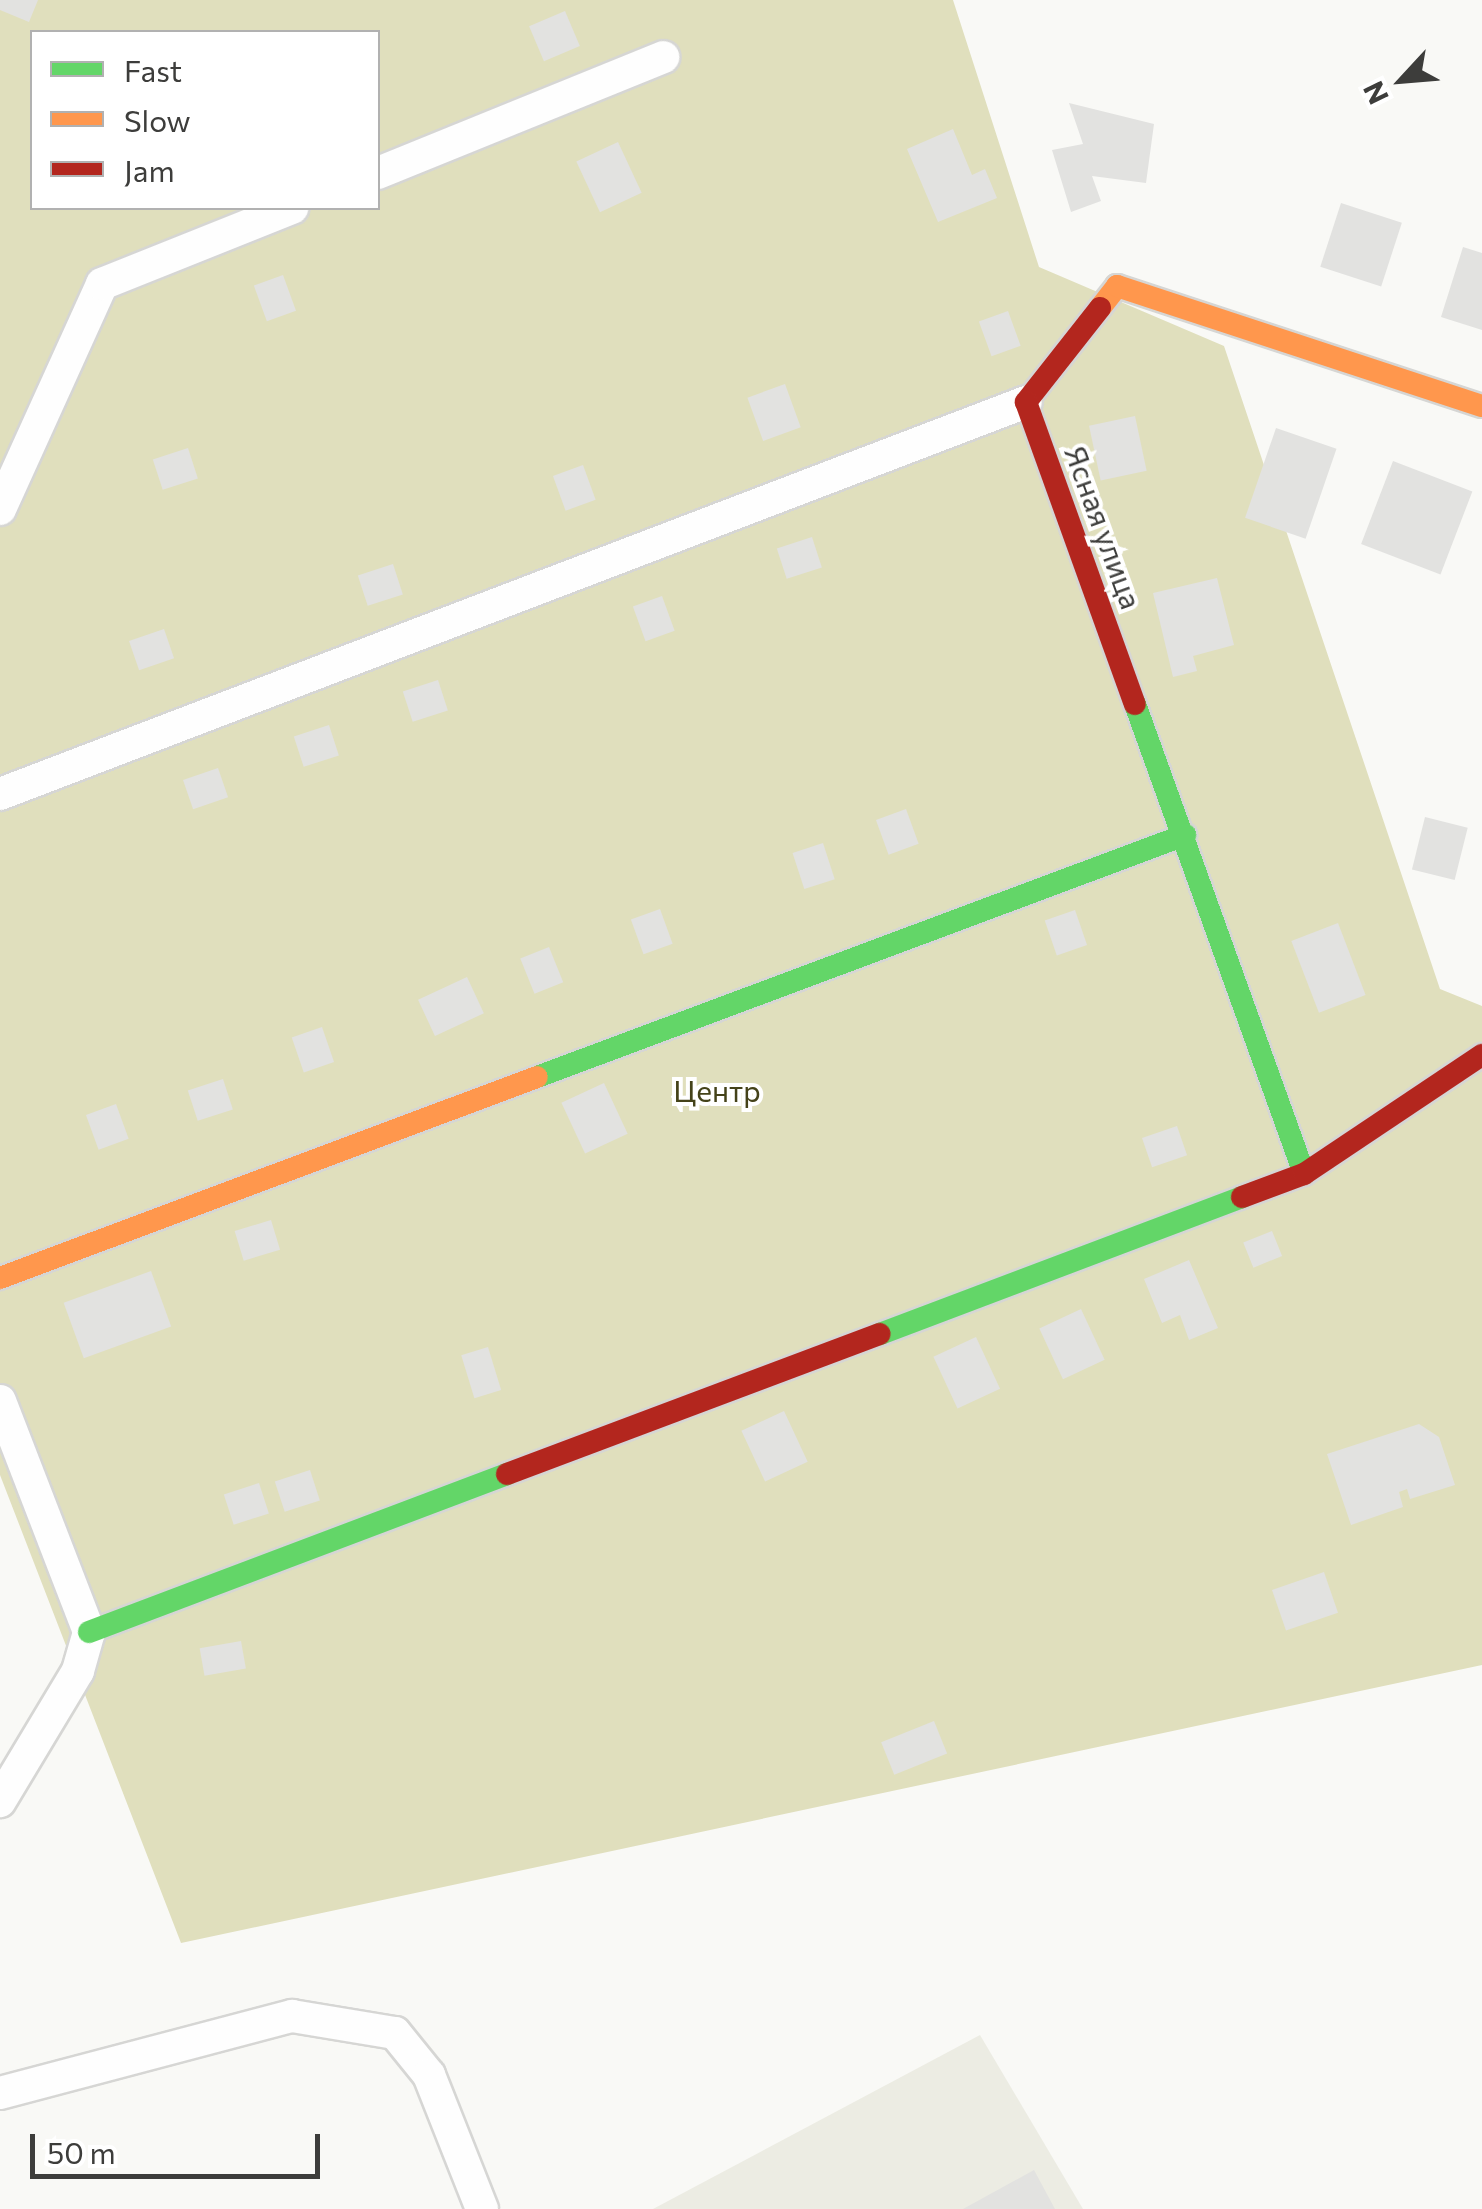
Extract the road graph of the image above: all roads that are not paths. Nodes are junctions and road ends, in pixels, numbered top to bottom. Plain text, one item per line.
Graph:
1 (663, 58) dead end
2 (380, 172) edge
3 (287, 210) edge
4 (1026, 402) junction
5 (1482, 406) edge
6 (0, 509) edge
7 (0, 794) edge
8 (1185, 836) junction
9 (1482, 1055) edge
10 (1304, 1174) junction
11 (0, 1278) edge
12 (0, 1401) edge
13 (88, 1632) junction
14 (0, 1801) edge
15 (0, 2092) edge
16 (482, 2209) edge

1 - 2 street
3 - 6 street
4 - 5 street
4 - 7 street
4 - 8 street, Ясная улица
8 - 10 street, Ясная улица
8 - 11 street
9 - 10 street
10 - 13 street
12 - 13 street
13 - 14 street
15 - 16 street

